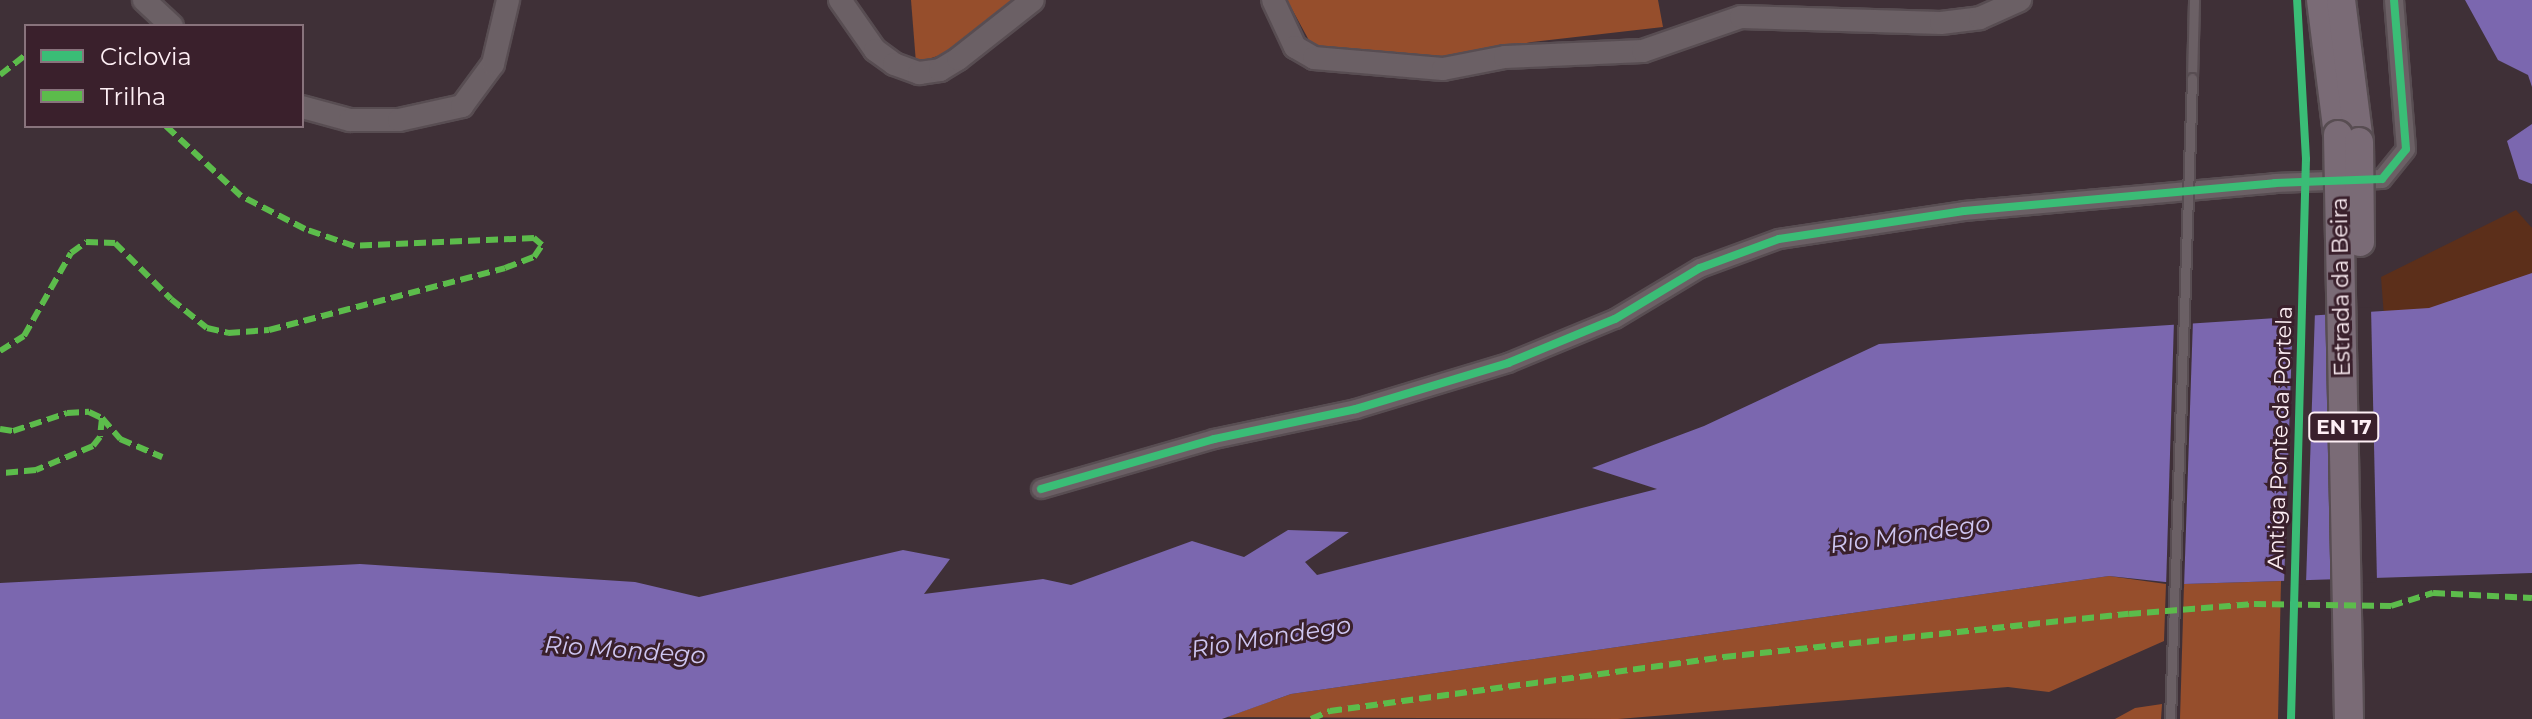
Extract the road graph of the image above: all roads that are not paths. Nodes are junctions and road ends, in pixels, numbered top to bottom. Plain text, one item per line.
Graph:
1 (144, 0) edge
2 (508, 0) edge
3 (840, 0) edge
4 (1033, 0) edge
5 (1273, 0) edge
6 (2020, 0) edge
7 (2194, 0) edge
8 (2321, 0) edge
9 (2341, 0) edge
10 (2394, 0) edge
11 (170, 24) edge
12 (304, 108) edge
13 (2348, 138) junction
14 (1041, 489) dead end
15 (2170, 719) edge
16 (2349, 719) edge
17 (2365, 719) edge

1 - 11 street
2 - 12 street
3 - 4 street
5 - 6 street
7 - 15 lane, bridge
8 - 13 main road, Estrada da Beira / EN 17
9 - 13 main road, Estrada da Beira / EN 17
10 - 14 street
13 - 16 main road, Estrada da Beira / EN 17, bridge
13 - 17 main road, Estrada da Beira / EN 17, bridge

